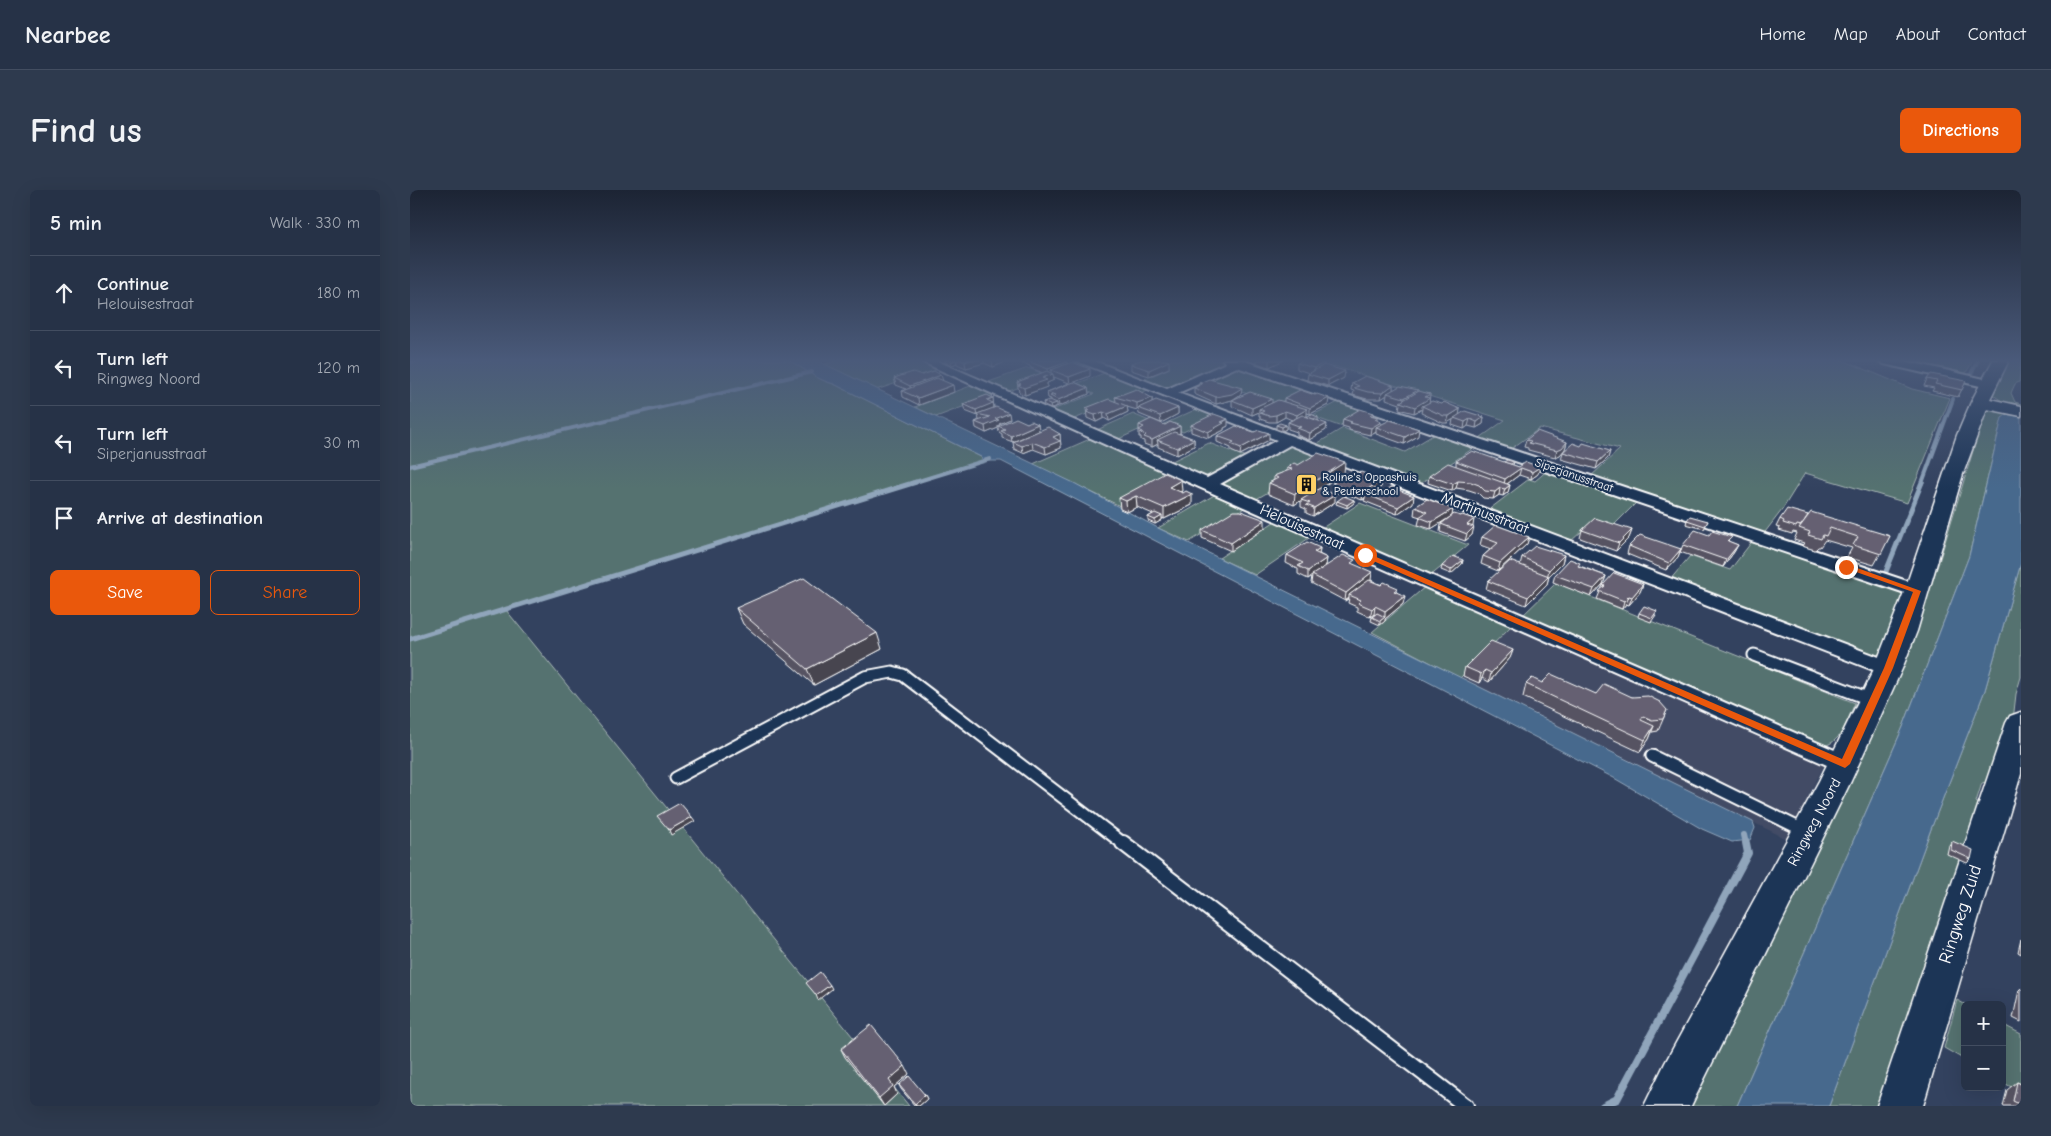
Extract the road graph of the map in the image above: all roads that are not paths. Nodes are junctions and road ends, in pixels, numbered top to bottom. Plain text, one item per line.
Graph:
1 (1020, 403) edge
2 (1191, 403) edge
3 (1355, 403) edge
4 (1982, 403) edge
5 (1290, 439) junction
6 (1206, 485) junction
7 (1918, 591) junction
8 (1754, 654) dead end
9 (1888, 668) junction
10 (1873, 701) junction
11 (2020, 728) edge
12 (1652, 756) dead end
13 (1845, 764) junction
14 (676, 778) dead end
15 (1808, 833) junction
16 (1466, 1106) edge
17 (1667, 1106) edge
18 (1900, 1106) edge

1 - 6 street, Helouisestraat
2 - 5 street, Martinusstraat
3 - 7 street, Siperjanusstraat
4 - 7 street, Ringweg Noord
5 - 6 street
5 - 9 street, Martinusstraat
6 - 13 street, Helouisestraat
7 - 9 street, Ringweg Noord
8 - 10 lane
9 - 10 street, Ringweg Noord
10 - 13 street, Ringweg Noord
11 - 18 street, Ringweg Zuid
12 - 15 lane
13 - 15 street, Ringweg Noord
14 - 16 lane
15 - 17 street, Ringweg Noord

